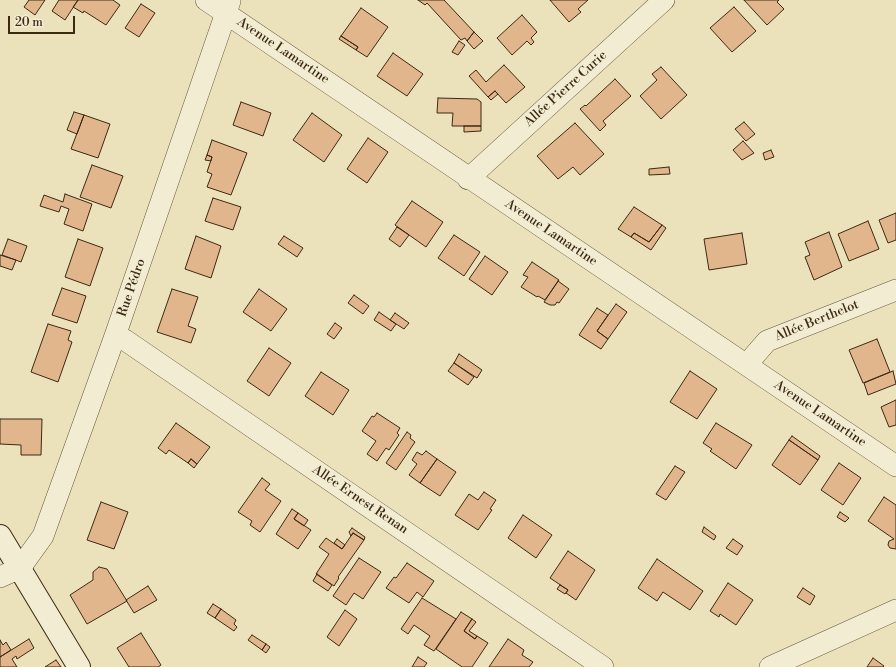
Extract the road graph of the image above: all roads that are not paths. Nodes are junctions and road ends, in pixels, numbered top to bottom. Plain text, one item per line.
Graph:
1 (206, 0) edge
2 (664, 0) edge
3 (228, 7) edge
4 (468, 178) junction
5 (896, 290) edge
6 (115, 336) junction
7 (747, 364) junction
8 (896, 466) edge
9 (0, 536) edge
10 (20, 568) junction
11 (0, 577) edge
12 (896, 610) edge
13 (79, 667) edge
14 (602, 667) edge
15 (770, 667) edge

1 - 3 street, Avenue Lamartine
2 - 4 street, Allée Pierre Curie
3 - 4 street, Avenue Lamartine
3 - 6 street, Rue Pédro
4 - 7 street, Avenue Lamartine
5 - 7 street, Allée Berthelot
6 - 10 street, Rue Pédro
6 - 14 street, Allée Ernest Renan
7 - 8 street, Avenue Lamartine
9 - 10 street
10 - 11 street
10 - 13 street
12 - 15 street

